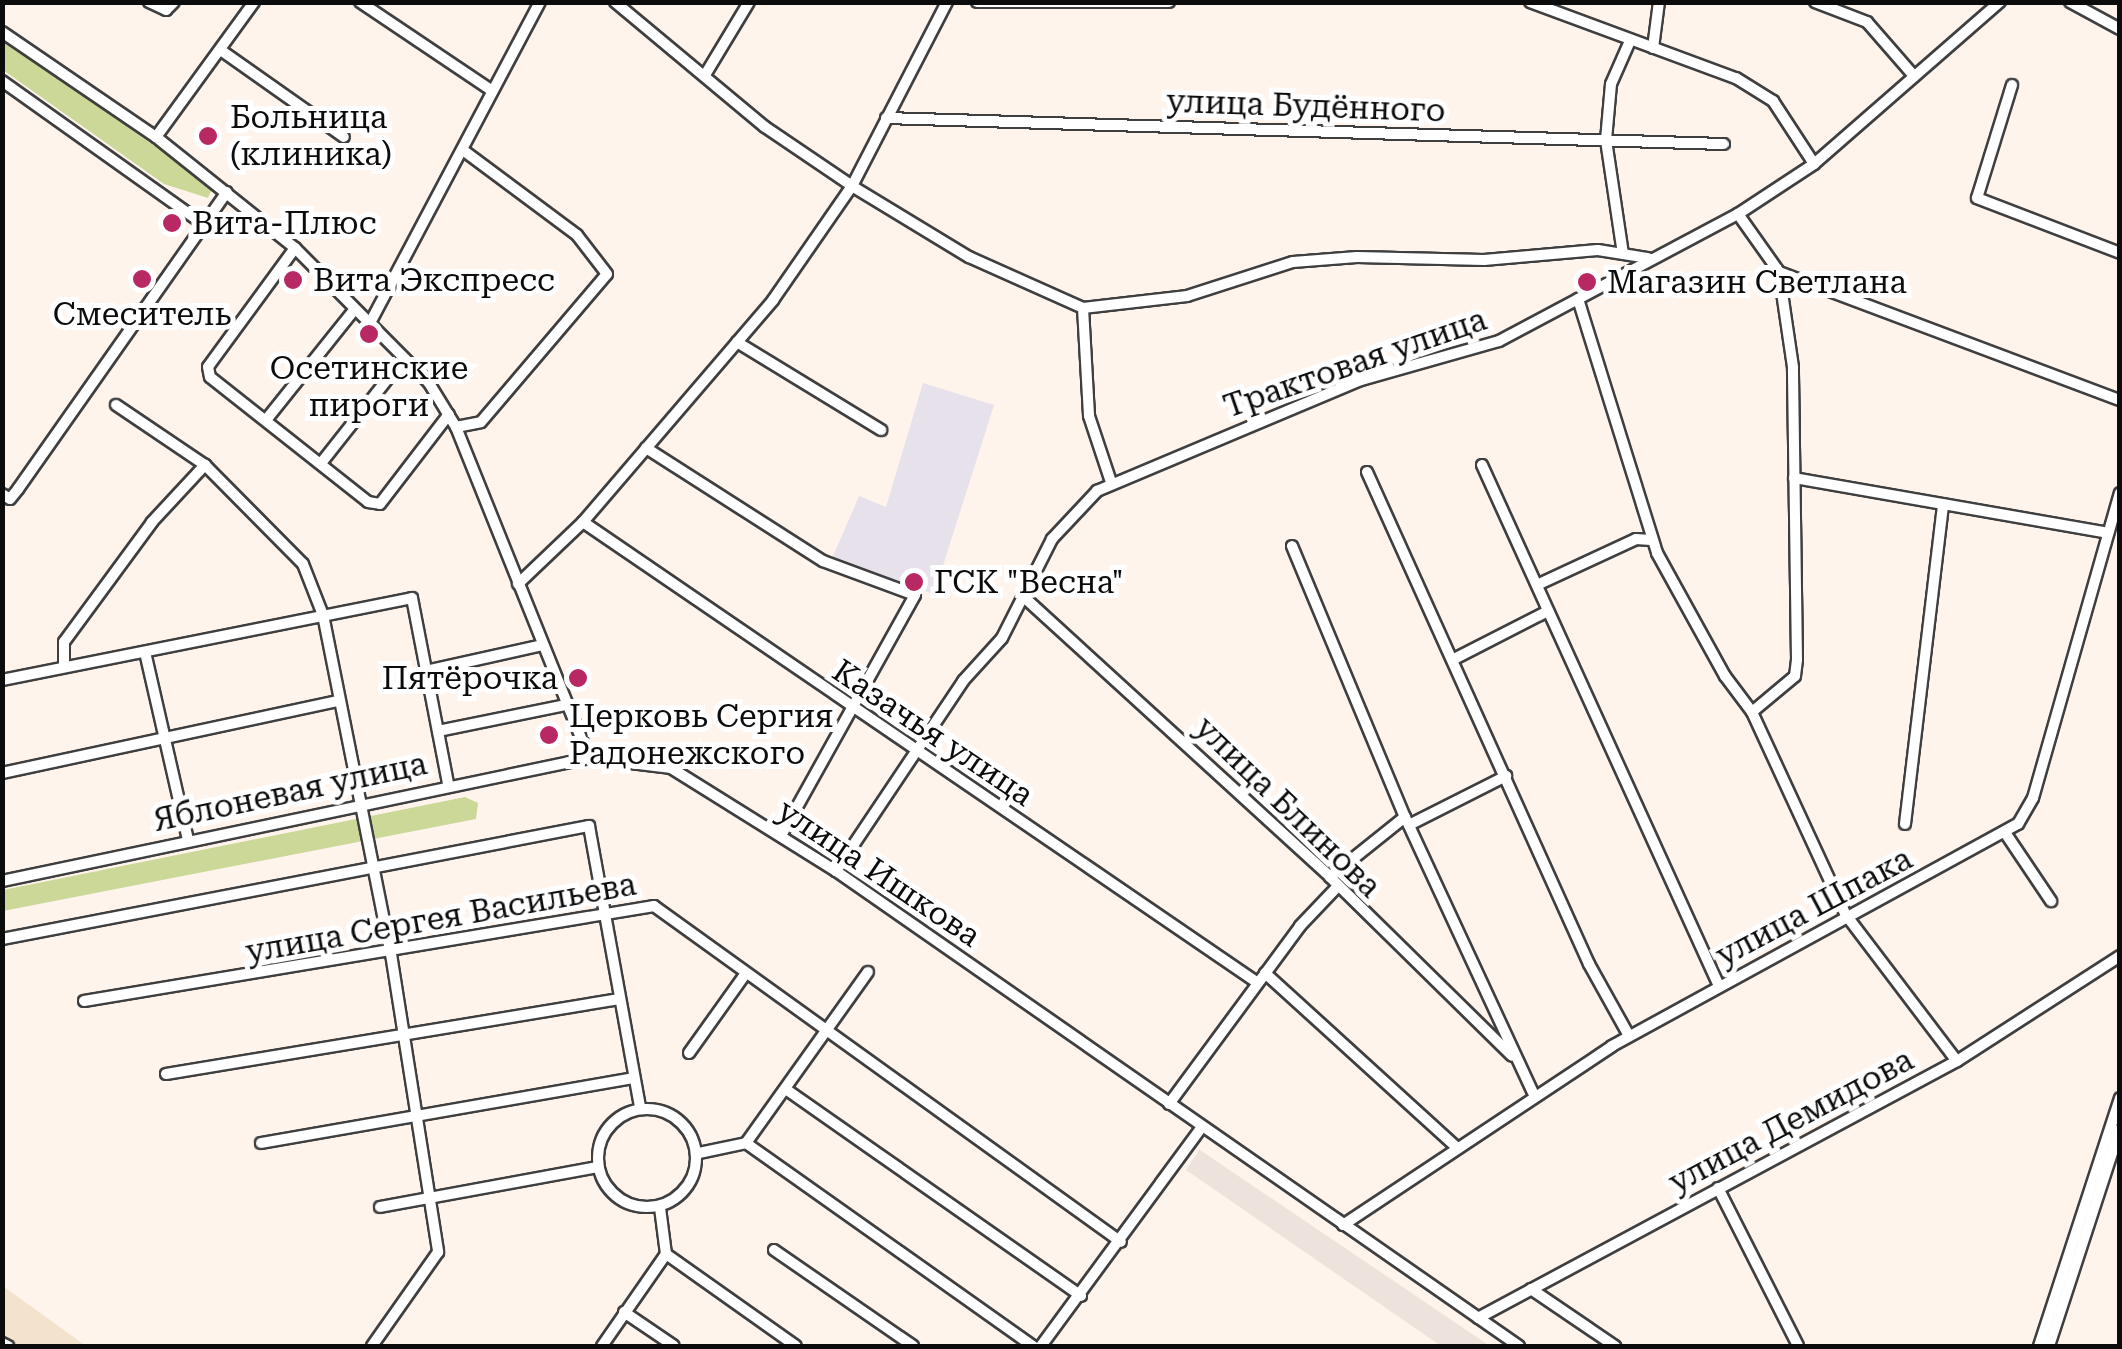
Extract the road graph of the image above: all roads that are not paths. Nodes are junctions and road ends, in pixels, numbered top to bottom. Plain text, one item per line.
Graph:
1 (149, 2) edge
2 (174, 2) edge
3 (254, 2) edge
4 (360, 2) edge
5 (540, 2) edge
6 (614, 2) edge
7 (749, 2) edge
8 (947, 2) edge
9 (976, 2) edge
10 (1169, 2) edge
11 (1530, 2) edge
12 (1660, 2) edge
13 (1815, 2) edge
14 (2000, 2) edge
15 (2070, 2) edge
16 (2120, 29) edge
17 (2, 32) edge
18 (1630, 41) junction
19 (1654, 48) junction
20 (222, 51) junction
21 (705, 76) junction
22 (1914, 76) junction
23 (2, 81) edge
24 (2012, 86) dead end
25 (491, 90) junction
26 (886, 118) junction
27 (344, 137) dead end
28 (156, 138) junction
29 (1606, 140) junction
30 (1724, 144) dead end
31 (463, 150) junction
32 (1814, 164) junction
33 (852, 186) junction
34 (227, 192) junction
35 (1738, 214) junction
36 (205, 224) junction
37 (294, 248) junction
38 (2120, 253) edge
39 (1623, 254) junction
40 (1649, 258) junction
41 (1779, 272) junction
42 (1578, 299) junction
43 (1083, 308) junction
44 (354, 309) junction
45 (370, 323) junction
46 (738, 342) junction
47 (404, 358) junction
48 (2120, 400) edge
49 (116, 405) dead end
50 (449, 414) junction
51 (266, 420) junction
52 (456, 427) junction
53 (882, 430) dead end
54 (646, 448) junction
55 (322, 462) junction
56 (204, 465) junction
57 (1482, 466) dead end
58 (1367, 472) dead end
59 (1794, 478) junction
60 (1111, 482) junction
61 (2120, 493) edge
62 (6, 496) edge
63 (1943, 504) junction
64 (583, 522) junction
65 (2108, 533) junction
66 (1652, 540) junction
67 (1292, 546) dead end
68 (518, 584) junction
69 (1538, 585) junction
70 (1026, 599) junction
71 (1548, 612) junction
72 (323, 615) junction
73 (542, 645) junction
74 (145, 652) junction
75 (1456, 658) junction
76 (64, 666) junction
77 (426, 671) junction
78 (2, 680) edge
79 (339, 702) junction
80 (566, 705) junction
81 (852, 708) junction
82 (1752, 712) junction
83 (438, 731) junction
84 (166, 738) junction
85 (916, 752) junction
86 (590, 758) junction
87 (2, 773) edge
88 (1506, 776) junction
89 (448, 784) junction
90 (358, 804) junction
91 (1407, 821) junction
92 (1905, 824) dead end
93 (2006, 834) junction
94 (781, 836) junction
95 (188, 839) junction
96 (372, 865) junction
97 (836, 871) junction
98 (2, 881) edge
99 (1333, 882) junction
100 (2050, 902) dead end
101 (605, 914) junction
102 (1846, 915) junction
103 (2, 939) edge
104 (391, 954) junction
105 (2120, 956) edge
106 (868, 972) dead end
107 (1265, 972) junction
108 (744, 976) junction
109 (1258, 984) junction
110 (1720, 986) junction
111 (618, 999) junction
112 (84, 1001) dead end
113 (827, 1032) junction
114 (404, 1033) junction
115 (1628, 1036) junction
116 (689, 1053) dead end
117 (1512, 1056) junction
118 (1956, 1061) junction
119 (166, 1074) dead end
120 (632, 1078) junction
121 (787, 1090) junction
122 (1534, 1093) junction
123 (2120, 1098) edge
124 (1169, 1104) junction
125 (640, 1108) junction
126 (419, 1113) junction
127 (1200, 1128) junction
128 (2120, 1130) edge
129 (261, 1143) dead end
130 (746, 1143) junction
131 (1456, 1147) junction
132 (698, 1153) junction
133 (598, 1167) junction
134 (1718, 1188) junction
135 (432, 1195) junction
136 (380, 1206) dead end
137 (660, 1208) junction
138 (1343, 1225) junction
139 (1121, 1242) junction
140 (774, 1250) dead end
141 (666, 1254) junction
142 (1532, 1289) junction
143 (1082, 1296) junction
144 (624, 1312) junction
145 (1478, 1318) junction
146 (372, 1346) edge
147 (602, 1346) edge
148 (674, 1346) edge
149 (796, 1346) edge
150 (912, 1346) edge
151 (1033, 1346) edge
152 (1041, 1346) edge
153 (1519, 1346) edge
154 (1616, 1346) edge
155 (1798, 1346) edge
156 (2039, 1346) edge
157 (2048, 1346) edge

1 - 2 street
3 - 20 street
4 - 25 street
5 - 25 street
6 - 21 street
7 - 21 street
8 - 26 street
9 - 10 street
11 - 18 street
12 - 19 street
13 - 22 street
14 - 22 street, Трактовая улица
15 - 16 street
17 - 28 street
18 - 19 street
18 - 29 street
19 - 32 street
20 - 27 street
20 - 28 street
21 - 33 street
22 - 32 street, Трактовая улица
23 - 36 street
24 - 38 street
25 - 31 street
26 - 29 street, улица Будённого
26 - 33 street
28 - 34 street
29 - 30 street, улица Будённого
29 - 39 street
31 - 45 street
31 - 52 street
32 - 35 street, Трактовая улица
33 - 43 street
33 - 46 street
34 - 36 street
34 - 37 street
35 - 40 street, Трактовая улица
35 - 41 street
36 - 62 street
37 - 44 street
37 - 51 street
39 - 40 street
39 - 43 street
40 - 42 street, Трактовая улица
41 - 48 street
41 - 59 street
42 - 60 street, Трактовая улица
42 - 66 street
43 - 60 street
44 - 45 street
44 - 51 street
45 - 47 street
46 - 53 street
46 - 54 street
47 - 50 street
47 - 55 street
49 - 56 street
50 - 52 street
50 - 55 street
51 - 55 street
52 - 68 street
54 - 64 street
54 - 81 street
56 - 72 street
56 - 76 street
57 - 69 street
58 - 75 street
59 - 63 street
59 - 82 street
60 - 70 street, Трактовая улица
61 - 65 street, улица Шпака
63 - 65 street
63 - 92 street
64 - 68 street
64 - 81 street, Казачья улица
65 - 93 street, улица Шпака
66 - 69 street
66 - 82 street
67 - 91 street
68 - 73 street
69 - 71 street
70 - 85 street, Трактовая улица
70 - 99 street, улица Блинова
71 - 75 street
71 - 110 street
72 - 74 street
72 - 77 street
72 - 79 street
73 - 77 street
73 - 80 street
74 - 76 street
74 - 84 street
75 - 88 street
76 - 78 street
77 - 83 street
79 - 84 street
79 - 90 street
80 - 83 street
80 - 86 street
81 - 85 street, Казачья улица
81 - 94 street
82 - 102 street
83 - 89 street
84 - 87 street
84 - 95 street
85 - 97 street, Трактовая улица
85 - 109 street, Казачья улица
86 - 89 street, Яблоневая улица
86 - 94 street, улица Ишкова
88 - 91 street
88 - 115 street
89 - 90 street, Яблоневая улица
90 - 95 street, Яблоневая улица
90 - 96 street
91 - 99 street
91 - 117 street
93 - 100 street
93 - 102 street, улица Шпака
94 - 97 street, улица Ишкова
95 - 98 street, Яблоневая улица
96 - 101 street
96 - 103 street
96 - 104 street
97 - 124 street, улица Ишкова
99 - 107 street
99 - 117 street, улица Блинова
101 - 104 street, улица Сергея Васильева
101 - 108 street, улица Сергея Васильева
101 - 111 street
102 - 110 street, улица Шпака
102 - 118 street
104 - 112 street, улица Сергея Васильева
104 - 114 street
105 - 118 street, улица Демидова
106 - 113 street
107 - 109 street
107 - 131 street
108 - 113 street, улица Сергея Васильева
108 - 116 street
109 - 124 street
110 - 115 street, улица Шпака
111 - 114 street
111 - 120 street
113 - 121 street
113 - 139 street, улица Сергея Васильева
114 - 119 street
114 - 126 street
115 - 122 street, улица Шпака
117 - 122 street
118 - 134 street, улица Демидова
120 - 125 street
120 - 126 street
121 - 130 street
121 - 143 street
122 - 131 street, улица Шпака
123 - 156 street
124 - 127 street, улица Ишкова
125 - 132 street
125 - 133 street
126 - 129 street
126 - 135 street
127 - 138 street, улица Ишкова
127 - 139 street
128 - 157 street
130 - 132 street
130 - 151 street
131 - 138 street, улица Шпака
132 - 137 street
133 - 135 street
133 - 137 street
134 - 142 street, улица Демидова
134 - 155 street
135 - 136 street
135 - 146 street
137 - 141 street
138 - 145 street, улица Ишкова
139 - 143 street
140 - 150 street
141 - 144 street
141 - 149 street
142 - 145 street, улица Демидова
142 - 154 street
143 - 152 street
144 - 147 street
144 - 148 street
145 - 153 street, улица Ишкова

